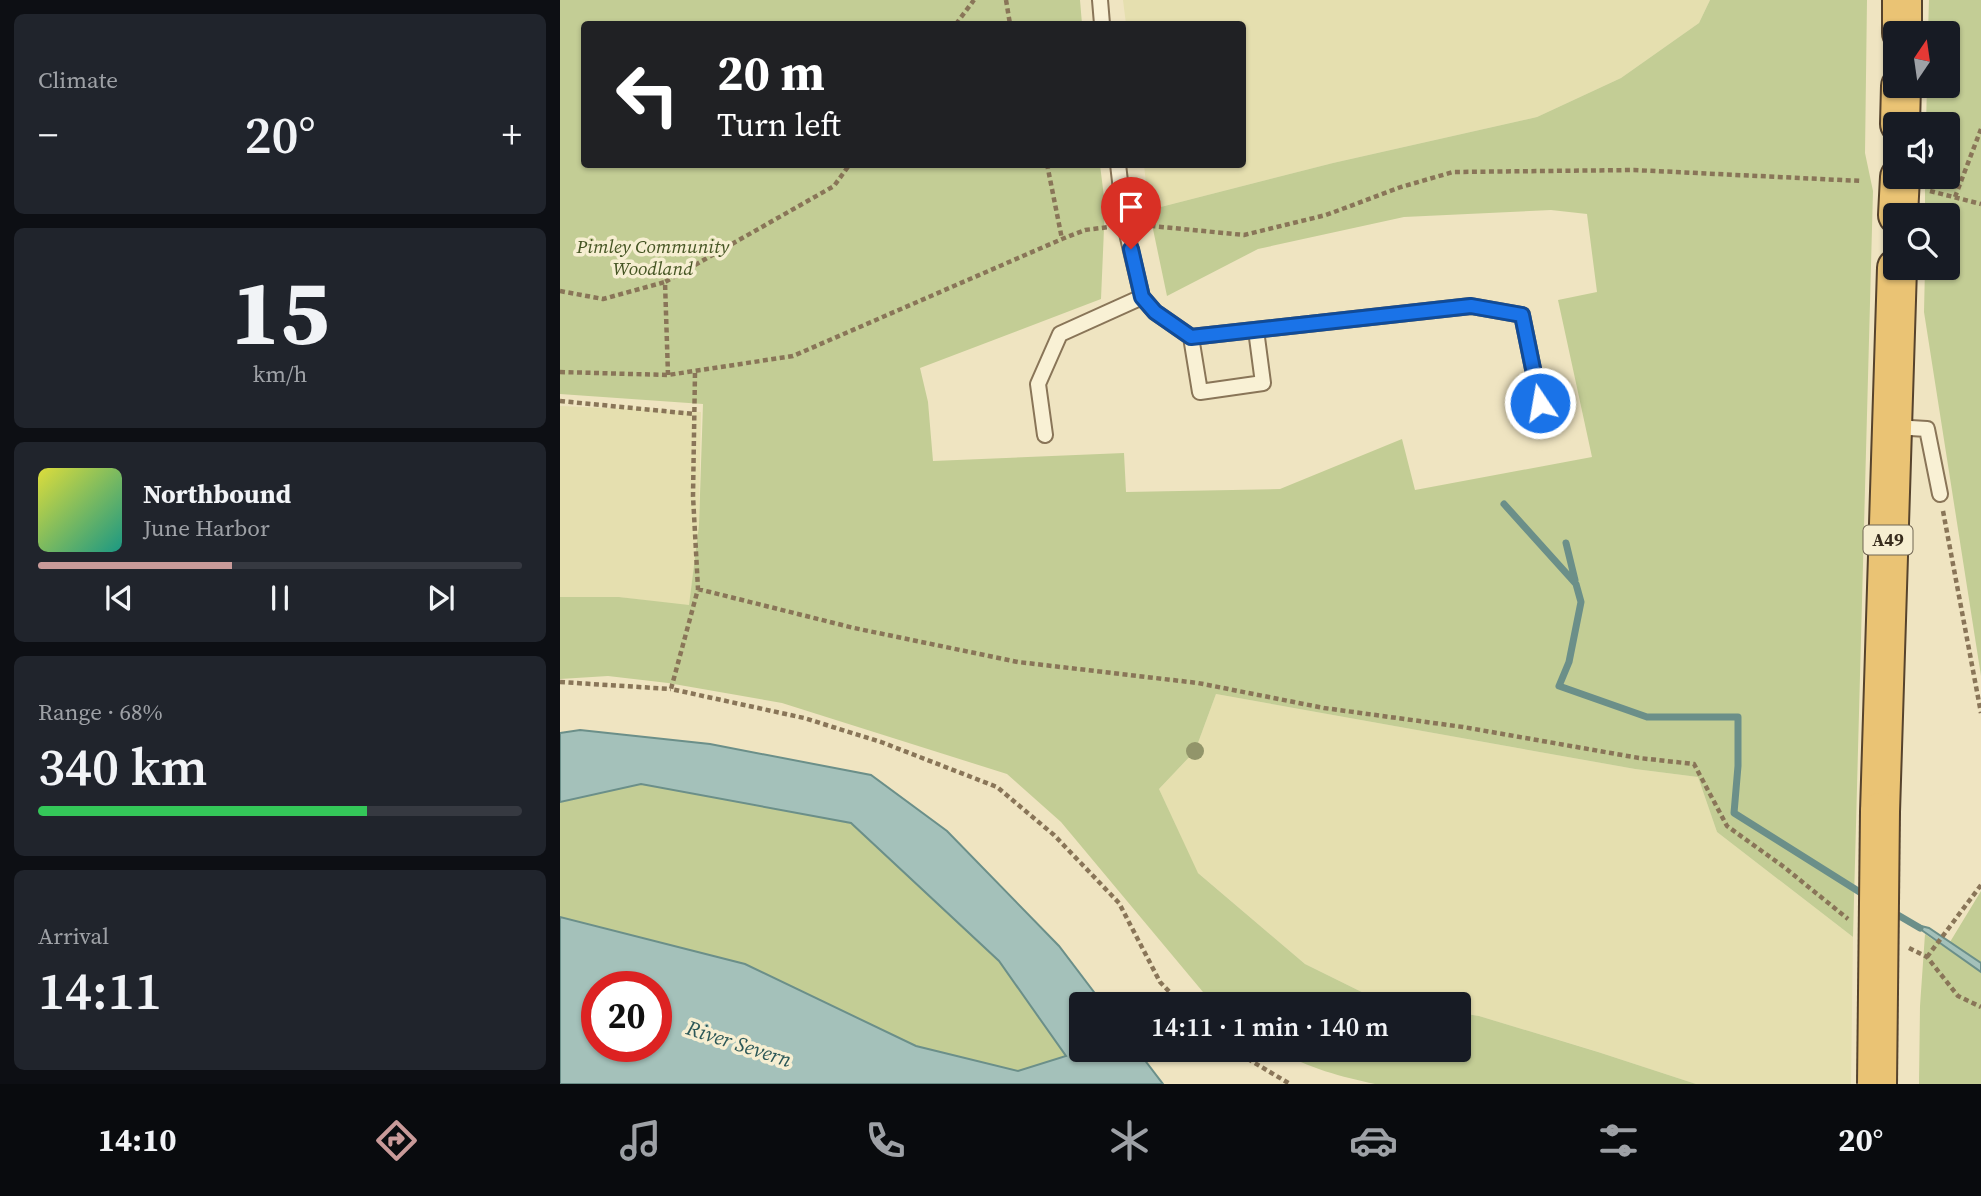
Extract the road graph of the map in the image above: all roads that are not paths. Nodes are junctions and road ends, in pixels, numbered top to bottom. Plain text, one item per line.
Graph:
1 (1100, 0) edge
2 (1902, 0) edge
3 (1102, 21) edge
4 (1902, 21) edge
5 (1118, 168) edge
6 (1897, 280) edge
7 (1142, 297) junction
8 (1256, 330) junction
9 (1191, 337) junction
10 (1540, 403) dead end
11 (1892, 427) junction
12 (1045, 435) dead end
13 (1940, 494) road end
14 (1877, 1084) edge

1 - 3 lane
2 - 4 highway
5 - 7 lane
6 - 11 highway, A49
7 - 9 lane
7 - 12 lane
8 - 9 lane
8 - 9 lane
8 - 10 lane
11 - 13 lane
11 - 14 highway, A49, bridge

